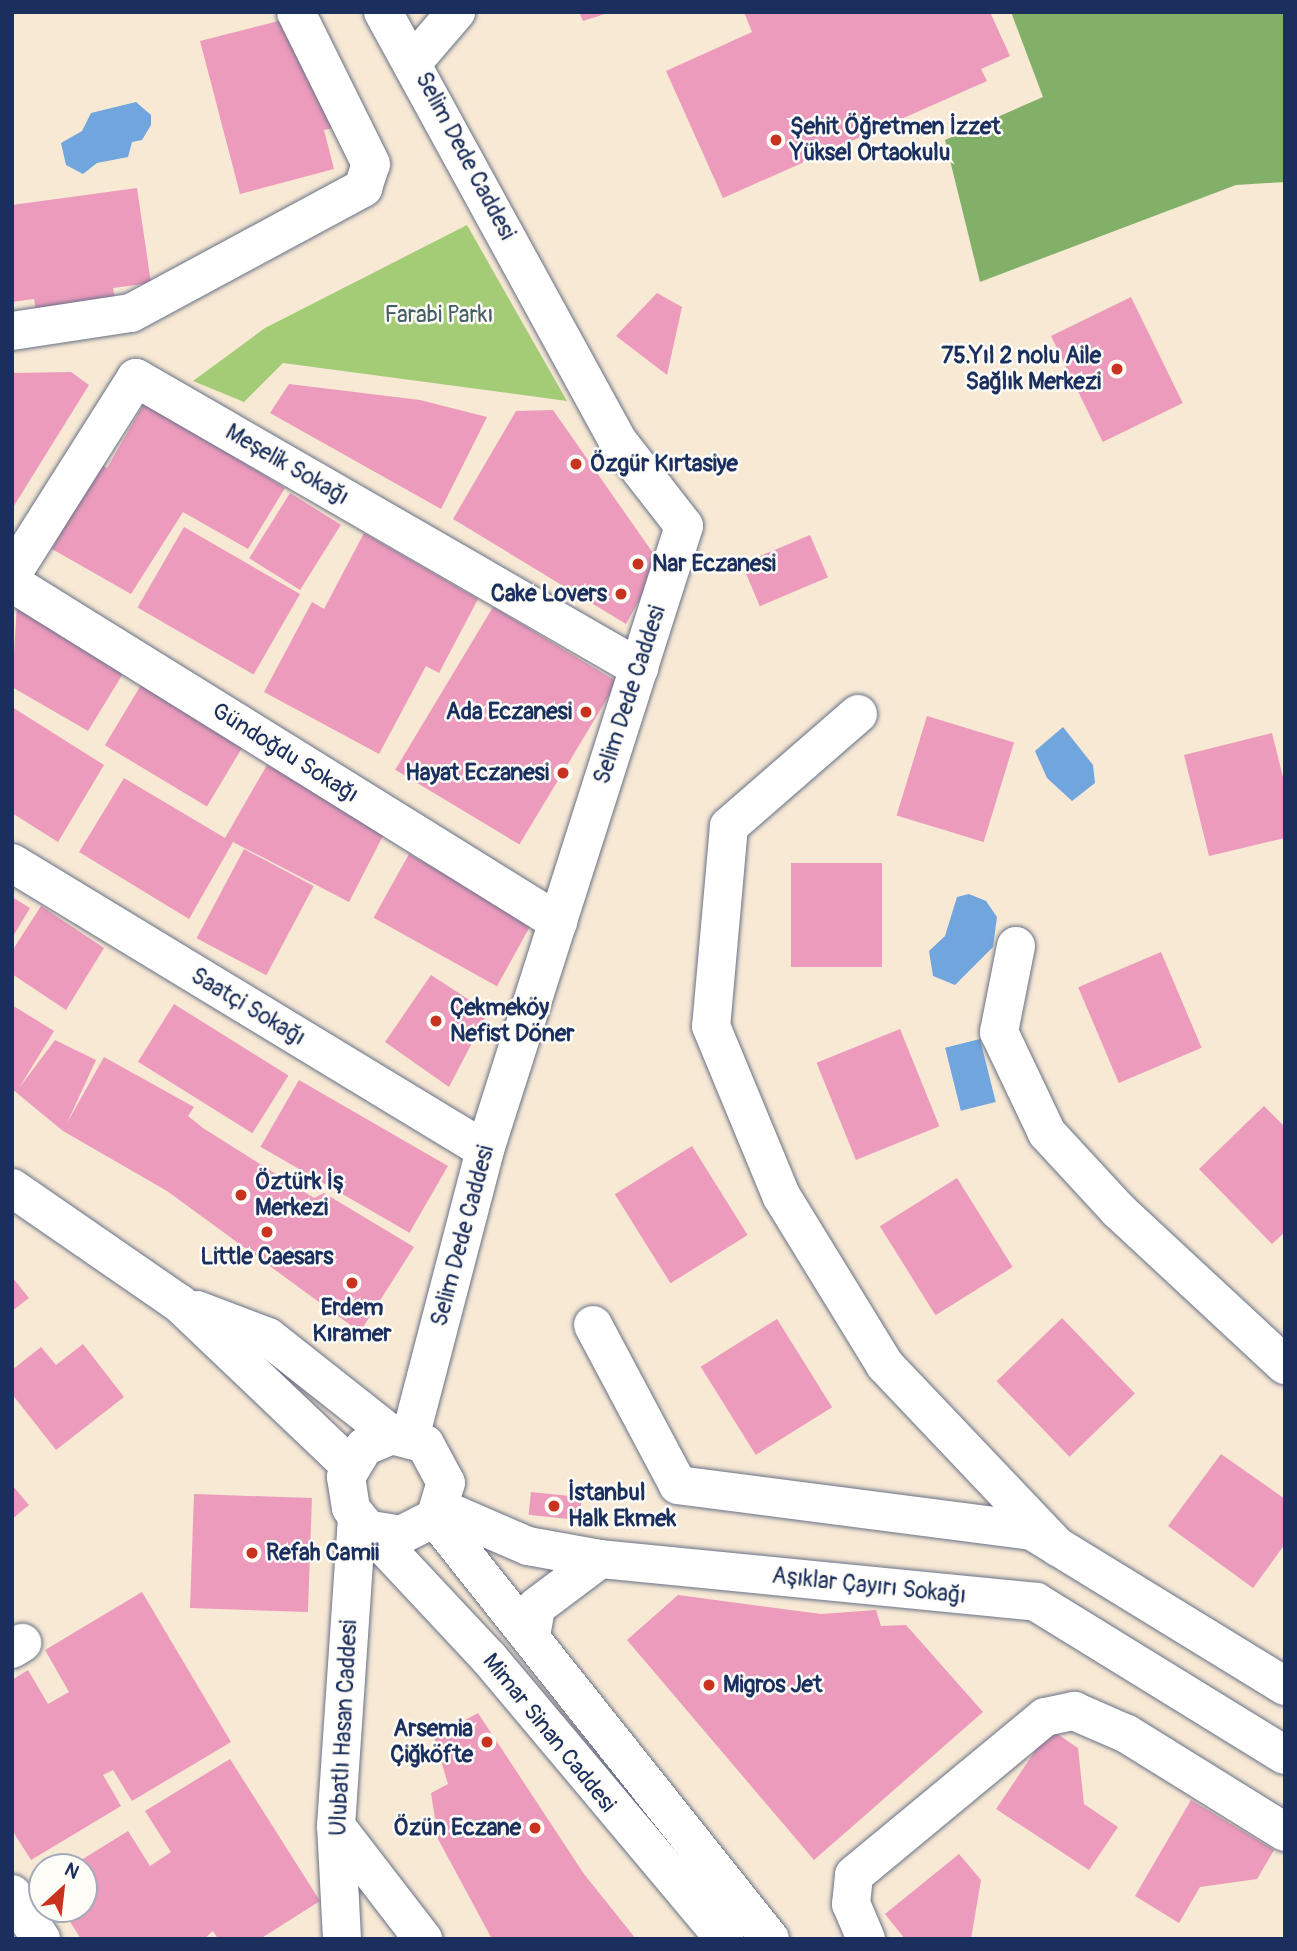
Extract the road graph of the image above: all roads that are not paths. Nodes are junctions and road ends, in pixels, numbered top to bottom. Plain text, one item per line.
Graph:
1 (296, 12) edge
2 (383, 12) edge
3 (456, 12) edge
4 (414, 61) junction
5 (12, 331) edge
6 (12, 574) edge
7 (12, 583) edge
8 (639, 668) junction
9 (858, 714) dead end
10 (12, 863) edge
11 (558, 922) junction
12 (1016, 946) dead end
13 (485, 1150) junction
14 (12, 1188) edge
15 (179, 1303) junction
16 (593, 1325) dead end
17 (1285, 1365) edge
18 (401, 1436) junction
19 (349, 1466) junction
20 (438, 1513) junction
21 (364, 1524) junction
22 (1058, 1547) junction
23 (600, 1559) junction
24 (531, 1636) junction
25 (1285, 1686) edge
26 (1279, 1739) edge
27 (336, 1826) junction
28 (1285, 1832) edge
29 (12, 1894) edge
30 (41, 1939) edge
31 (342, 1939) edge
32 (423, 1939) edge
33 (724, 1939) edge
34 (770, 1939) edge
35 (866, 1939) edge

1 - 5 street
2 - 4 street, Selim Dede Caddesi
3 - 4 street
4 - 8 street, Selim Dede Caddesi
6 - 8 street, Meşelik Sokağı
7 - 11 street, Gündoğdu Sokağı
8 - 11 street, Selim Dede Caddesi
9 - 22 street
10 - 13 street, Saatçi Sokağı
11 - 13 street, Selim Dede Caddesi
12 - 17 street
13 - 18 street, Selim Dede Caddesi
14 - 15 street
15 - 18 street
15 - 19 street
16 - 22 street
18 - 19 street
18 - 20 street
19 - 21 street, Mimar Sinan Caddesi
20 - 21 street
20 - 23 street, Aşıklar Çayırı Sokağı
20 - 24 street, Mimar Sinan Caddesi
21 - 27 street, Ulubatlı Hasan Caddesi
21 - 33 street, Mimar Sinan Caddesi
22 - 25 street
23 - 24 street
23 - 26 street, Aşıklar Çayırı Sokağı
24 - 34 street, Mimar Sinan Caddesi
27 - 31 street, Ulubatlı Hasan Caddesi
27 - 32 street
28 - 35 street
29 - 30 street

